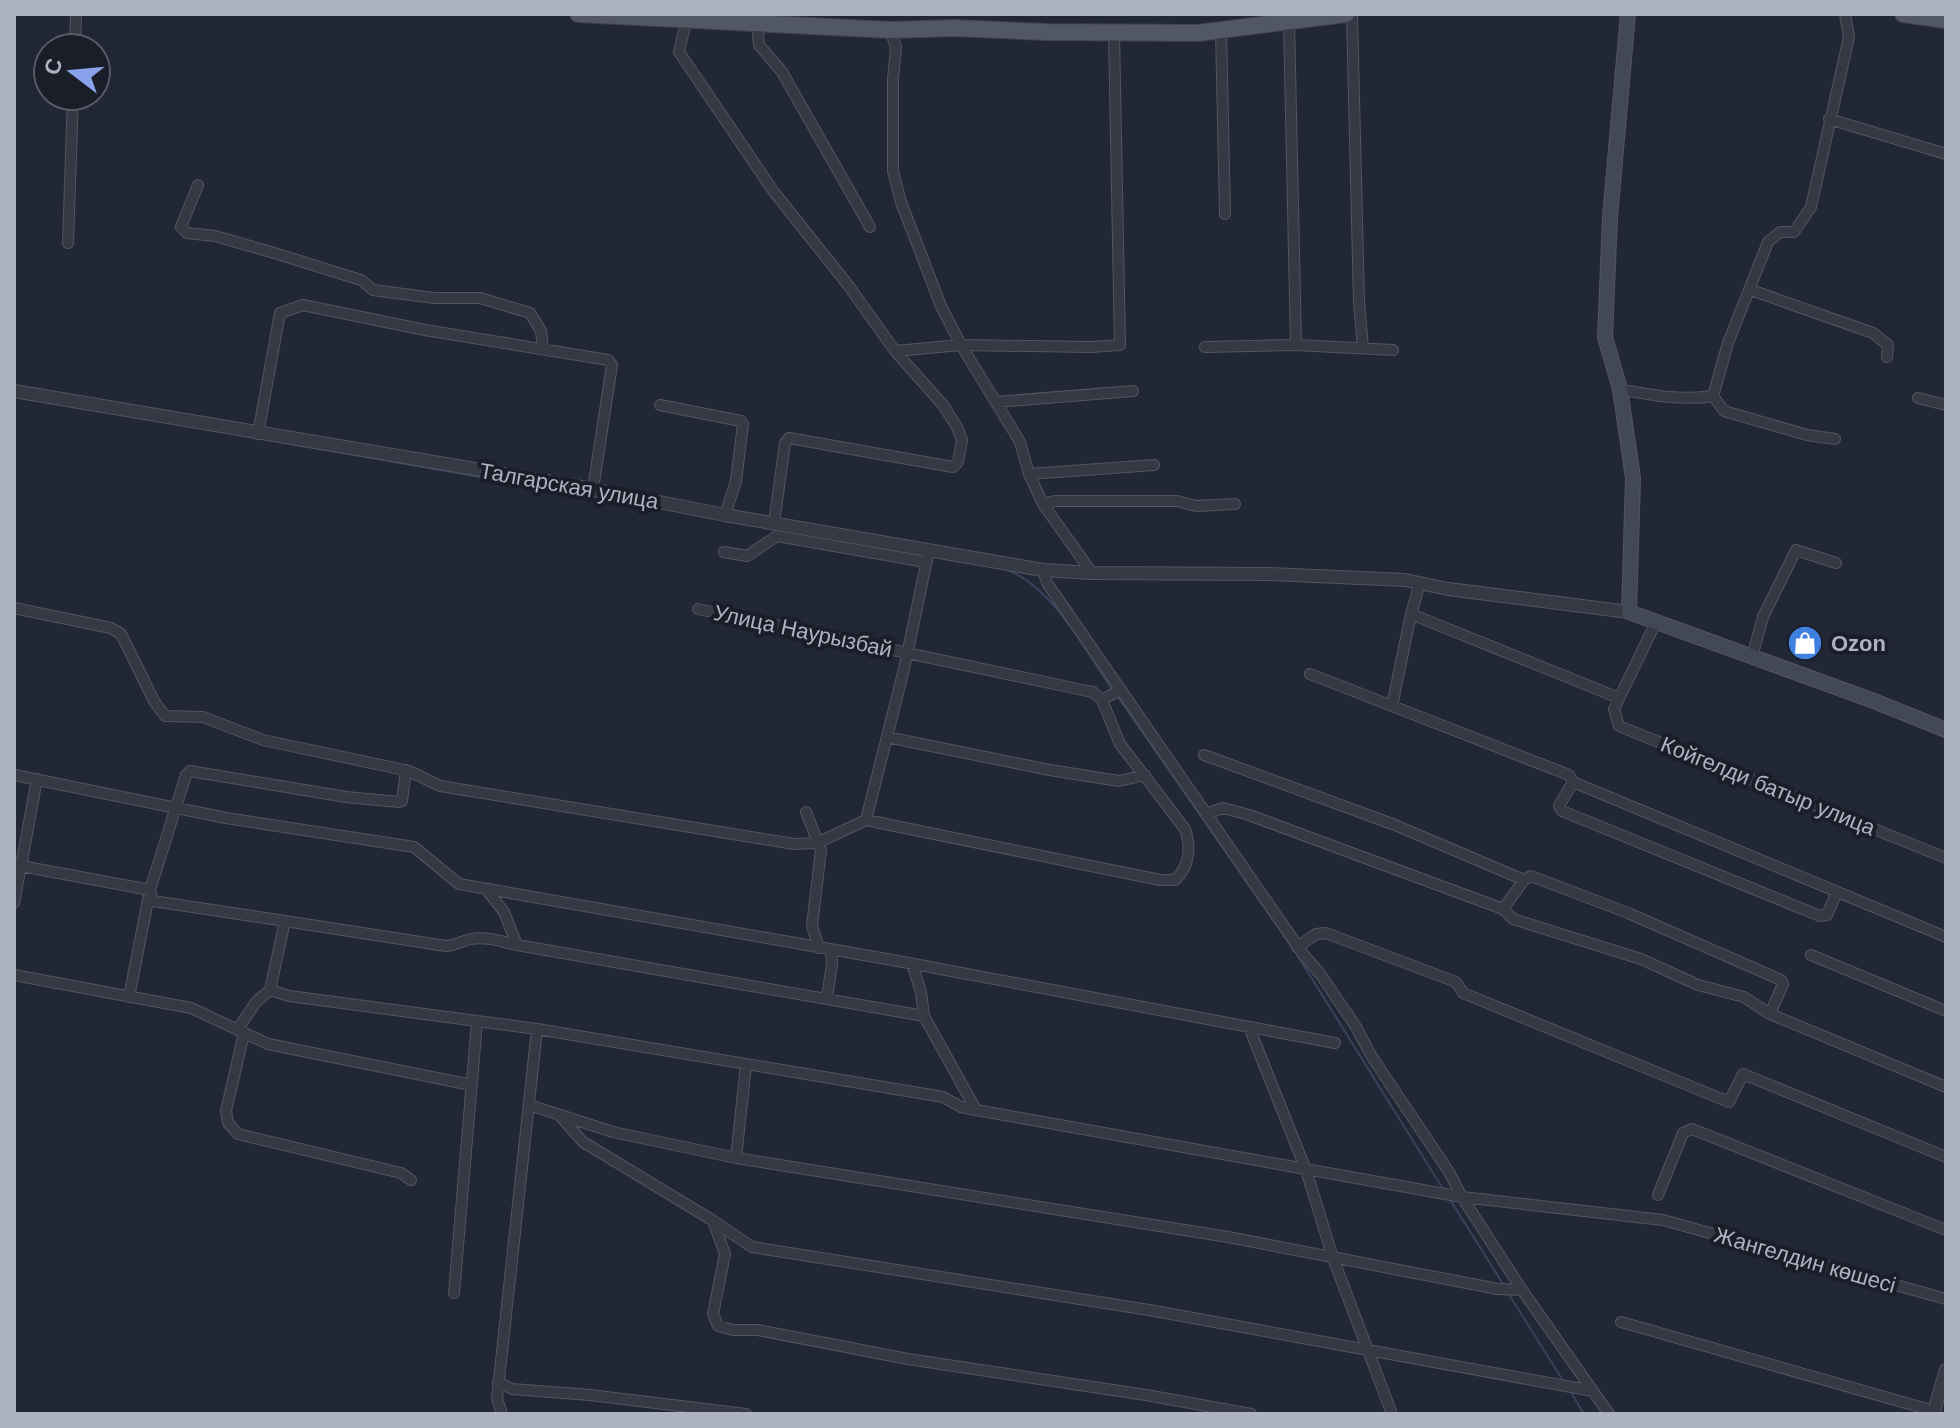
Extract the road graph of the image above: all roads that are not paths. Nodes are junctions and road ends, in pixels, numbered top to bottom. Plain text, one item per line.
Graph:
1 (578, 14) edge
2 (1349, 14) edge
3 (1628, 14) edge
4 (1845, 14) edge
5 (1903, 14) edge
6 (1922, 15) edge
7 (687, 18) junction
8 (1946, 20) edge
9 (757, 21) junction
10 (1289, 21) junction
11 (890, 30) junction
12 (1221, 30) junction
13 (1114, 33) junction
14 (72, 112) edge
15 (1829, 119) junction
16 (1946, 154) edge
17 (198, 185) dead end
18 (1225, 214) dead end
19 (870, 227) dead end
20 (68, 243) dead end
21 (1751, 290) junction
22 (961, 345) junction
23 (1296, 345) junction
24 (1205, 347) dead end
25 (1363, 348) junction
26 (543, 349) junction
27 (1393, 350) dead end
28 (895, 351) junction
29 (1887, 357) dead end
30 (1620, 389) junction
31 (14, 391) edge
32 (1133, 391) dead end
33 (1713, 396) junction
34 (1918, 398) dead end
35 (996, 402) junction
36 (660, 405) dead end
37 (1946, 405) edge
38 (258, 434) junction
39 (1835, 439) dead end
40 (1154, 465) dead end
41 (1029, 474) junction
42 (593, 489) junction
43 (1043, 504) junction
44 (1235, 504) dead end
45 (725, 515) junction
46 (774, 523) junction
47 (724, 552) dead end
48 (928, 555) junction
49 (1836, 563) dead end
50 (1043, 570) junction
51 (1092, 573) junction
52 (1420, 583) junction
53 (14, 608) edge
54 (698, 609) dead end
55 (1629, 612) junction
56 (1411, 614) junction
57 (1656, 622) junction
58 (907, 654) junction
59 (1752, 657) junction
60 (1310, 674) dead end
61 (1113, 694) junction
62 (1619, 698) junction
63 (1392, 706) junction
64 (1946, 730) edge
65 (887, 737) junction
66 (1204, 755) dead end
67 (406, 770) junction
68 (14, 775) edge
69 (1145, 775) junction
70 (37, 779) junction
71 (1573, 782) junction
72 (177, 807) junction
73 (806, 812) dead end
74 (1206, 814) junction
75 (866, 820) junction
76 (817, 843) junction
77 (1946, 858) edge
78 (18, 865) edge
79 (1524, 880) junction
80 (486, 889) junction
81 (150, 890) junction
82 (1837, 892) junction
83 (14, 903) edge
84 (1503, 909) junction
85 (285, 921) junction
86 (1946, 937) edge
87 (517, 945) junction
88 (1297, 947) junction
89 (825, 949) junction
90 (1811, 955) dead end
91 (912, 964) junction
92 (14, 975) edge
93 (270, 990) junction
94 (129, 997) junction
95 (827, 997) junction
96 (1946, 1011) edge
97 (1770, 1014) junction
98 (924, 1016) junction
99 (477, 1022) junction
100 (1249, 1027) junction
101 (537, 1029) junction
102 (240, 1032) junction
103 (1335, 1043) dead end
104 (746, 1065) junction
105 (471, 1085) junction
106 (1946, 1087) edge
107 (529, 1105) junction
108 (976, 1110) junction
109 (560, 1116) junction
110 (1946, 1157) edge
111 (736, 1158) junction
112 (1306, 1170) junction
113 (411, 1180) dead end
114 (1452, 1195) junction
115 (1658, 1195) dead end
116 (712, 1220) junction
117 (1946, 1230) edge
118 (1333, 1258) junction
119 (1522, 1290) junction
120 (454, 1293) dead end
121 (1946, 1299) edge
122 (1621, 1322) dead end
123 (1367, 1349) junction
124 (1946, 1370) edge
125 (498, 1382) junction
126 (1593, 1391) junction
127 (1934, 1412) edge
128 (502, 1414) edge
129 (746, 1414) edge
130 (1251, 1414) edge
131 (1392, 1414) edge
132 (1609, 1414) edge

1 - 7 main road
2 - 10 main road
2 - 25 street
3 - 30 main road
4 - 15 street
5 - 6 main road
6 - 8 main road
7 - 9 main road
7 - 28 street
9 - 11 main road
9 - 19 street
10 - 12 main road
10 - 23 street
11 - 13 main road
11 - 22 street
12 - 13 main road
12 - 18 street
13 - 22 street
14 - 20 street
15 - 16 street
15 - 21 street
17 - 26 street
21 - 29 street
21 - 33 street
22 - 28 street
22 - 35 street
23 - 24 street
23 - 25 street
25 - 27 street
26 - 38 street
26 - 42 street
28 - 46 street
30 - 33 street
30 - 55 main road
31 - 38 street, Талгарская улица
32 - 35 street
33 - 39 street
34 - 37 street
35 - 41 street
36 - 45 street
38 - 42 street, Талгарская улица
40 - 41 street
41 - 43 street
42 - 45 street, Талгарская улица
43 - 44 street
43 - 51 street
45 - 46 street, Талгарская улица
46 - 48 street, Талгарская улица
47 - 48 street
48 - 50 street, Талгарская улица
48 - 58 street
49 - 59 street
50 - 51 street, Талгарская улица
50 - 61 street
51 - 52 street, Талгарская улица
52 - 55 street, Талгарская улица
52 - 56 street
53 - 67 street
54 - 58 street, Улица Наурызбай
55 - 57 main road
56 - 62 street
56 - 63 street
57 - 59 main road
57 - 62 street
58 - 61 street, Улица Наурызбай
58 - 65 street
59 - 64 main road
60 - 63 street
61 - 69 street
61 - 74 street
62 - 77 street, Койгелди батыр улица
63 - 71 street
65 - 69 street
65 - 75 street
66 - 79 street
67 - 72 street
67 - 76 street
68 - 70 street
69 - 75 street
70 - 72 street
70 - 78 street
71 - 82 street
71 - 82 street
72 - 80 street
72 - 81 street
73 - 76 street
74 - 84 street
74 - 88 street
75 - 76 street
76 - 89 street
78 - 81 street
78 - 83 street
79 - 84 street
79 - 97 street
80 - 87 street
80 - 89 street
81 - 85 street
81 - 94 street
82 - 86 street
84 - 97 street
85 - 87 street
85 - 93 street
87 - 95 street
88 - 110 street
88 - 114 street
89 - 91 street
89 - 95 street
90 - 96 street
91 - 98 street
91 - 100 street
92 - 94 street
93 - 99 street, Жангелдин көшесі
93 - 102 street
94 - 102 street
95 - 98 street
97 - 106 street
98 - 108 street
99 - 101 street, Жангелдин көшесі
99 - 105 street
100 - 103 street
100 - 112 street
101 - 104 street, Жангелдин көшесі
101 - 107 street
102 - 105 street
102 - 113 street
104 - 108 street, Жангелдин көшесі
104 - 111 street
105 - 120 street
107 - 109 street
107 - 125 street
108 - 112 street, Жангелдин көшесі
109 - 111 street
109 - 116 street
111 - 118 street
112 - 114 street, Жангелдин көшесі
112 - 118 street
114 - 119 street
114 - 121 street, Жангелдин көшесі
115 - 117 street
116 - 123 street
116 - 130 street
118 - 119 street
118 - 123 street
119 - 126 street
122 - 127 street
123 - 126 street
123 - 131 street
124 - 127 street
125 - 128 street
125 - 129 street
126 - 132 street

